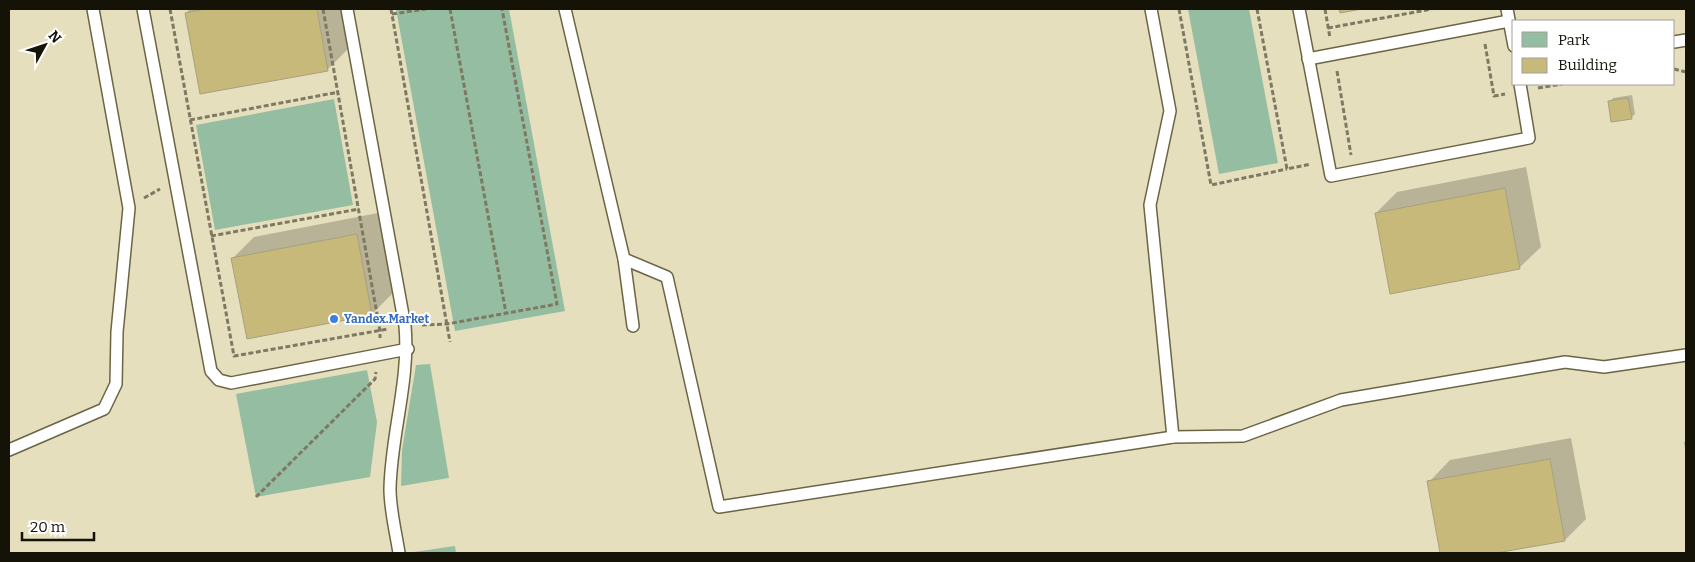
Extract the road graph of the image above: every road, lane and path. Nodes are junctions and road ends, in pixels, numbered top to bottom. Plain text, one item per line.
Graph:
1 (93, 9) edge
2 (143, 9) edge
3 (170, 9) edge
4 (323, 9) edge
5 (347, 9) edge
6 (391, 9) edge
7 (426, 9) edge
8 (450, 9) edge
9 (502, 9) edge
10 (565, 9) edge
11 (1152, 9) edge
12 (1179, 9) edge
13 (1257, 9) edge
14 (1299, 9) edge
15 (1325, 9) edge
16 (1432, 9) edge
17 (1506, 9) edge
18 (392, 14) junction
19 (1509, 21) junction
20 (1482, 26) junction
21 (1328, 28) junction
22 (1512, 36) edge
23 (1334, 54) junction
24 (1308, 59) junction
25 (1520, 85) edge
26 (339, 92) junction
27 (1494, 96) dead end
28 (190, 120) junction
29 (1328, 160) junction
30 (1287, 169) junction
31 (176, 183) junction
32 (129, 208) junction
33 (359, 209) junction
34 (211, 236) junction
35 (624, 260) junction
36 (506, 313) junction
37 (447, 324) junction
38 (405, 326) junction
39 (633, 326) dead end
40 (380, 331) junction
41 (450, 342) dead end
42 (408, 350) junction
43 (378, 355) junction
44 (1686, 355) edge
45 (1173, 437) junction
46 (9, 450) edge
47 (256, 497) dead end
48 (399, 553) edge

1 - 32 lane
2 - 31 lane
3 - 28 path
4 - 26 path
5 - 38 lane
6 - 18 path
7 - 18 path
8 - 36 path
9 - 36 path
10 - 35 lane
11 - 45 lane
12 - 30 path
13 - 30 path
14 - 24 lane
15 - 21 path
16 - 21 path
17 - 19 lane
18 - 37 path
19 - 20 lane
19 - 22 lane
20 - 23 lane
20 - 27 path
21 - 23 path
23 - 24 lane
23 - 29 path
24 - 29 lane
25 - 29 lane
26 - 28 path
26 - 33 path
28 - 34 path
29 - 30 path
31 - 32 path
31 - 43 lane
32 - 46 lane
33 - 34 path
33 - 40 path
34 - 40 path
35 - 39 lane
35 - 45 lane
36 - 37 path
37 - 38 path
37 - 41 path
38 - 40 path
38 - 42 lane
40 - 43 path
42 - 43 lane
42 - 48 lane
43 - 47 path
44 - 45 lane

